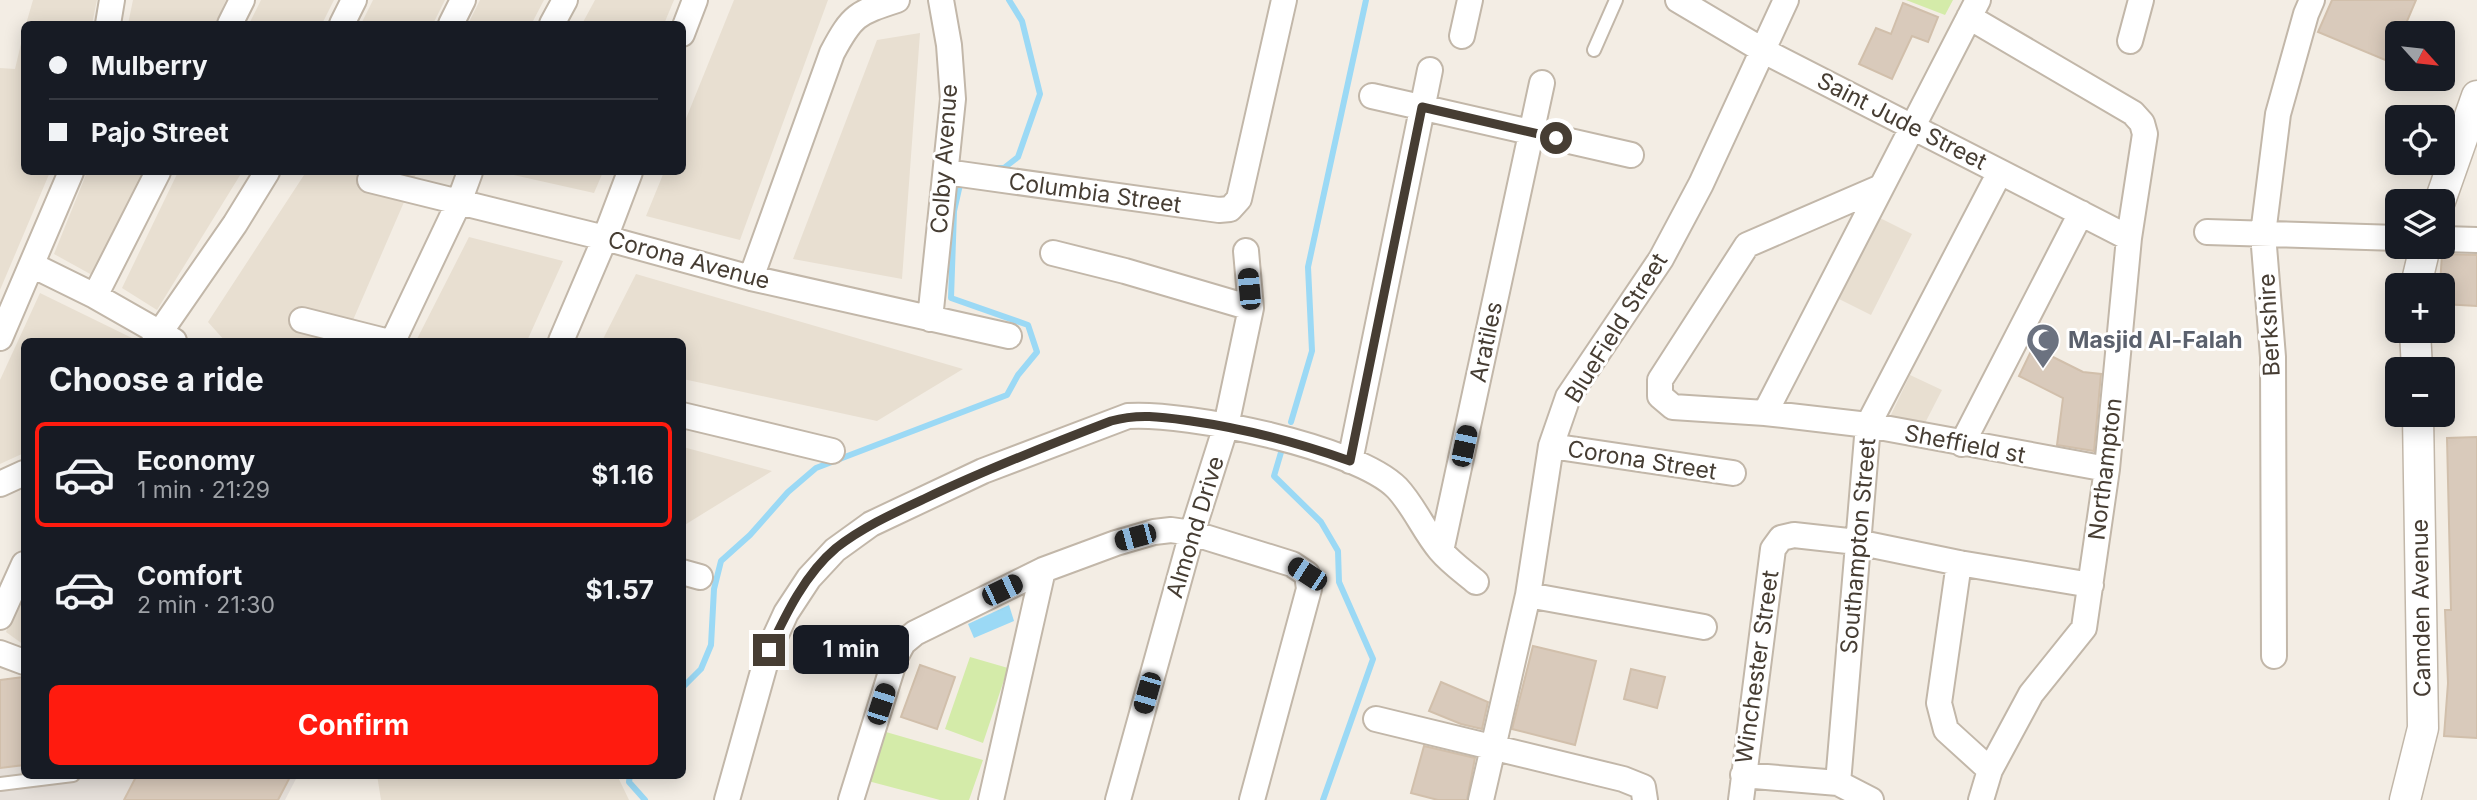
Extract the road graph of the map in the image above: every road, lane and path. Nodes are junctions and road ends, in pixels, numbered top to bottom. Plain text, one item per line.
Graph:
1 (112, 0) edge
2 (242, 0) edge
3 (354, 0) edge
4 (463, 0) edge
5 (565, 0) edge
6 (695, 0) edge
7 (897, 0) edge
8 (941, 0) edge
9 (1284, 0) edge
10 (1470, 0) edge
11 (1616, 0) edge
12 (1678, 0) edge
13 (1786, 0) edge
14 (2141, 0) edge
15 (2312, 0) edge
16 (1973, 8) edge
17 (108, 21) edge
18 (232, 21) edge
19 (344, 21) edge
20 (452, 21) edge
21 (554, 21) edge
22 (686, 23) edge
23 (1462, 36) dead end
24 (2130, 41) dead end
25 (1594, 50) dead end
26 (1764, 51) junction
27 (1430, 70) dead end
28 (1542, 83) dead end
29 (1372, 96) dead end
30 (2477, 96) edge
31 (1422, 107) junction
32 (1913, 127) junction
33 (1531, 132) junction
34 (1631, 155) dead end
35 (946, 172) junction
36 (2000, 172) junction
37 (70, 175) edge
38 (157, 175) edge
39 (265, 175) edge
40 (469, 175) edge
41 (630, 175) edge
42 (370, 180) dead end
43 (1881, 187) junction
44 (2444, 189) edge
45 (459, 202) junction
46 (2081, 213) junction
47 (2207, 232) dead end
48 (2263, 234) junction
49 (605, 238) junction
50 (2129, 238) junction
51 (2385, 238) edge
52 (2455, 239) edge
53 (2477, 240) edge
54 (1246, 251) dead end
55 (1053, 253) dead end
56 (32, 265) junction
57 (751, 278) junction
58 (95, 296) junction
59 (1251, 308) junction
60 (930, 319) junction
61 (302, 320) dead end
62 (1009, 336) dead end
63 (0, 338) edge
64 (163, 338) edge
65 (373, 338) edge
66 (394, 338) edge
67 (562, 338) edge
68 (1765, 413) junction
69 (686, 416) edge
70 (1868, 425) junction
71 (1226, 426) junction
72 (2418, 427) edge
73 (1962, 444) junction
74 (1551, 446) junction
75 (832, 451) dead end
76 (1350, 461) junction
77 (2107, 469) junction
78 (1733, 473) dead end
79 (21, 474) edge
80 (0, 484) edge
81 (1192, 533) junction
82 (1857, 542) junction
83 (1441, 551) junction
84 (1959, 563) junction
85 (1043, 570) junction
86 (21, 571) edge
87 (1476, 582) dead end
88 (2091, 584) junction
89 (1528, 596) junction
90 (0, 617) edge
91 (1704, 627) dead end
92 (0, 653) edge
93 (2274, 656) dead end
94 (21, 661) edge
95 (1376, 719) dead end
96 (1494, 748) junction
97 (1990, 770) junction
98 (1743, 775) junction
99 (41, 779) edge
100 (1838, 783) junction
101 (0, 784) edge
102 (727, 800) edge
103 (851, 800) edge
104 (991, 800) edge
105 (1118, 800) edge
106 (1252, 800) edge
107 (1481, 800) edge
108 (1645, 800) edge
109 (1741, 800) edge
110 (1871, 800) edge
111 (1980, 800) edge
112 (2405, 800) edge

1 - 17 street
2 - 18 street
3 - 19 street
4 - 20 street
5 - 21 street
6 - 22 street
7 - 57 street
8 - 35 street, Colby Avenue
9 - 35 street, Columbia Street
10 - 23 street
11 - 25 lane
12 - 26 street, Saint Jude Street
13 - 26 street, BlueField Street
14 - 24 street
15 - 48 street, Berkshire
16 - 32 street
16 - 50 street, Northampton
26 - 32 street, Saint Jude Street
26 - 74 street, BlueField Street
27 - 31 street
28 - 33 street, Aratiles
29 - 31 street
30 - 44 street
31 - 33 street
31 - 76 street
32 - 36 street, Saint Jude Street
32 - 43 street
33 - 34 street
33 - 83 street, Aratiles
35 - 60 street, Colby Avenue
36 - 46 street, Saint Jude Street
36 - 70 street, Southampton Street
37 - 56 street
38 - 58 street
39 - 64 street
40 - 45 street
41 - 49 street
42 - 45 street, Corona Avenue
43 - 68 street
43 - 68 street, Sheffield st
45 - 49 street, Corona Avenue
45 - 66 street
46 - 50 street, Saint Jude Street
46 - 73 street
47 - 48 street
48 - 51 street
48 - 93 street, Berkshire
49 - 57 street, Corona Avenue
49 - 67 street
50 - 77 street, Northampton
52 - 53 street
54 - 59 street, Almond Drive
55 - 59 street
56 - 58 street
56 - 63 street
57 - 60 street, Corona Avenue
58 - 64 street
59 - 71 street, Almond Drive
60 - 62 street, Corona Avenue
61 - 65 street
68 - 70 street, Sheffield st
69 - 75 street
70 - 73 street, Sheffield st
70 - 82 street, Southampton Street
71 - 76 street
71 - 81 street, Almond Drive
71 - 102 street
72 - 112 street, Camden Avenue
73 - 77 street, Sheffield st
74 - 78 street, Corona Street
74 - 89 street, BlueField Street
76 - 83 street
77 - 88 street, Northampton
79 - 80 street
81 - 85 street
81 - 105 street, Almond Drive
81 - 106 street
82 - 84 street
82 - 98 street, Winchester Street
82 - 100 street, Southampton Street
83 - 87 street
84 - 88 street
84 - 97 street
85 - 103 street
85 - 104 street
86 - 90 street
88 - 97 street, Northampton
89 - 91 street
89 - 96 street, BlueField Street
92 - 94 street
95 - 96 street
96 - 107 street, BlueField Street
96 - 108 street
97 - 111 street, Northampton
98 - 100 street
98 - 109 street, Winchester Street
99 - 101 lane
100 - 110 street

